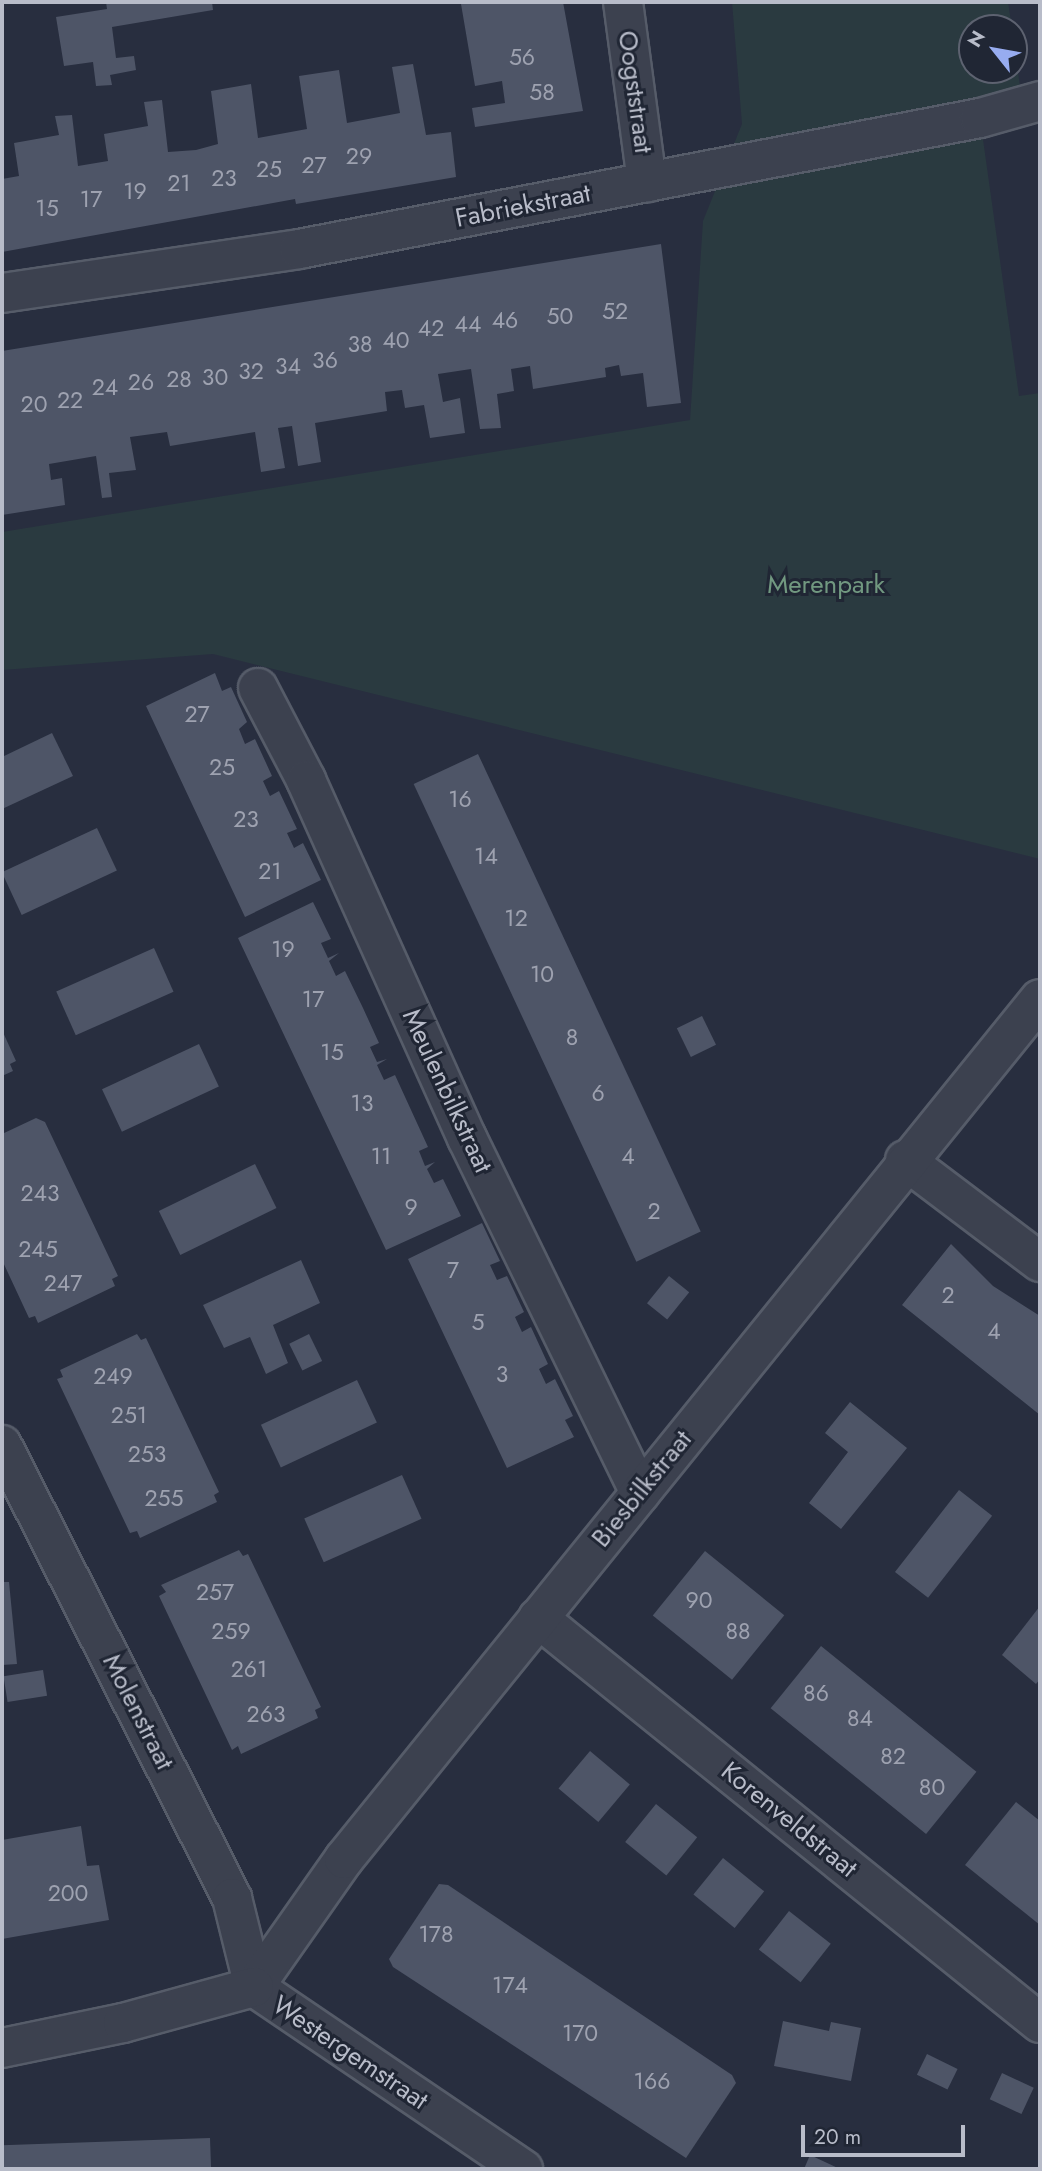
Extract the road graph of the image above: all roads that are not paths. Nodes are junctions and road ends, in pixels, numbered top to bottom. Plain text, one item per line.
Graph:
1 (622, 2) edge
2 (1040, 101) edge
3 (647, 182) junction
4 (2, 293) edge
5 (258, 688) dead end
6 (1040, 999) edge
7 (905, 1160) junction
8 (1040, 1262) edge
9 (2, 1445) edge
10 (640, 1493) junction
11 (538, 1618) junction
12 (254, 1987) junction
13 (1040, 2023) edge
14 (2, 2048) edge
15 (523, 2169) edge

1 - 3 street, Oogststraat
2 - 3 street, Fabriekstraat
3 - 4 street, Fabriekstraat
5 - 10 street, Meulenbilkstraat
6 - 7 street, Biesbilkstraat
7 - 8 street
7 - 10 street, Biesbilkstraat
9 - 12 street, Molenstraat
10 - 11 street, Biesbilkstraat
11 - 12 street, Biesbilkstraat
11 - 13 street, Korenveldstraat
12 - 14 street, Westergemstraat
12 - 15 street, Westergemstraat

